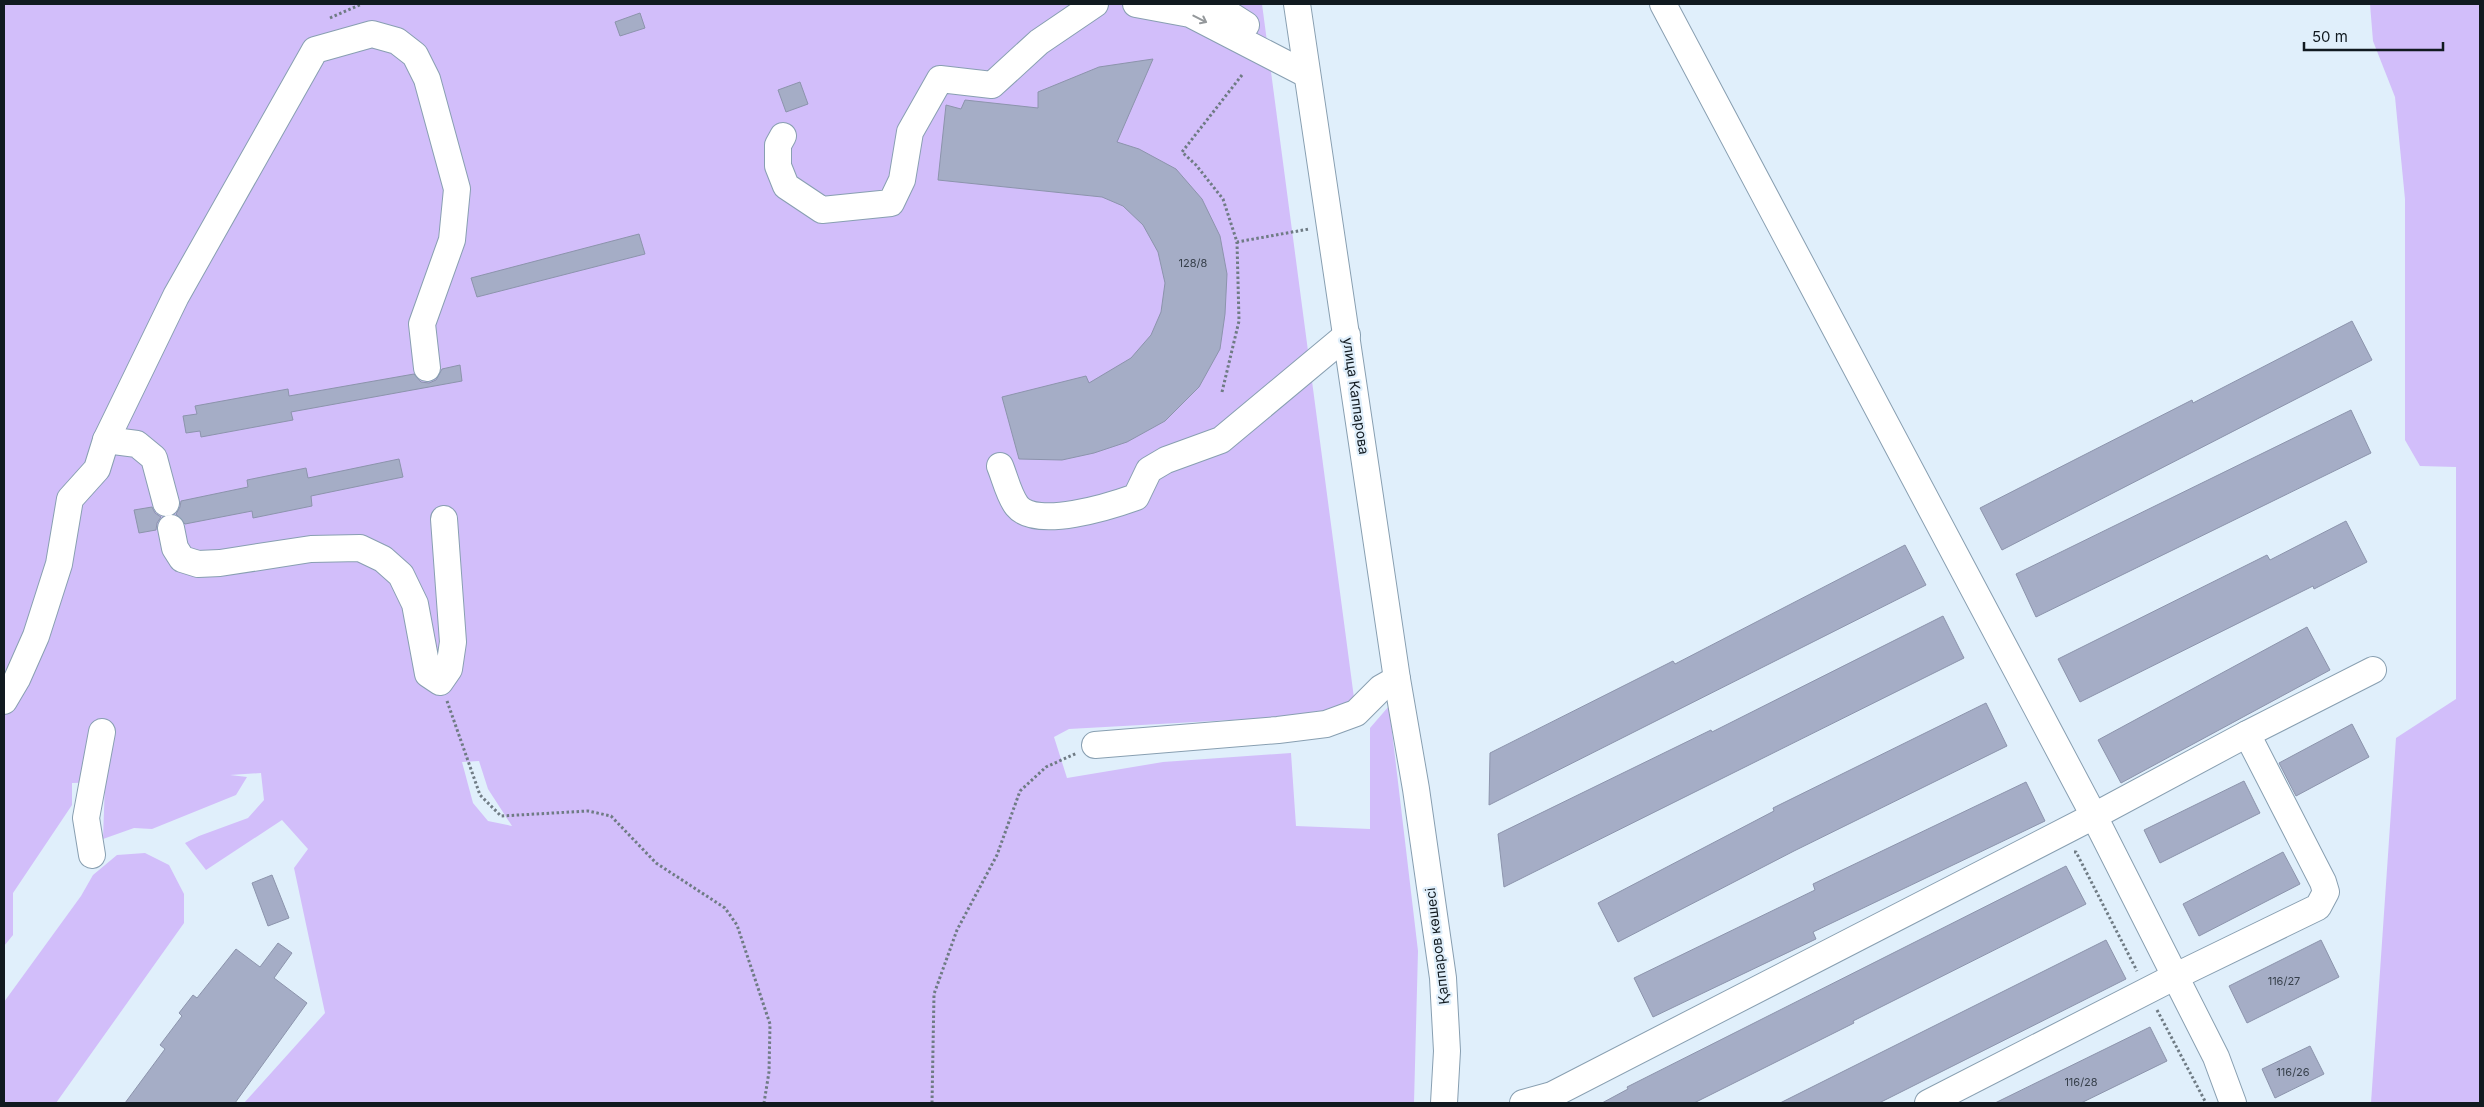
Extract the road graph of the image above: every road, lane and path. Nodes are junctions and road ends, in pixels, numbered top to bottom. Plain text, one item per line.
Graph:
1 (362, 4) edge
2 (1095, 4) edge
3 (1136, 4) edge
4 (1213, 4) edge
5 (1663, 4) edge
6 (1298, 7) edge
7 (330, 18) dead end
8 (1305, 65) junction
9 (1242, 75) dead end
10 (783, 136) dead end
11 (1329, 225) junction
12 (1237, 242) junction
13 (1347, 335) junction
14 (428, 368) dead end
15 (1222, 392) dead end
16 (106, 440) junction
17 (1000, 466) dead end
18 (444, 519) dead end
19 (2373, 670) dead end
20 (1397, 679) junction
21 (440, 682) junction
22 (4, 701) edge
23 (102, 732) dead end
24 (2248, 734) junction
25 (1095, 745) joint
26 (1416, 789) joint
27 (2094, 816) junction
28 (92, 855) dead end
29 (2067, 856) dead end
30 (2176, 976) junction
31 (2147, 991) junction
32 (764, 1103) edge
33 (932, 1103) edge
34 (1444, 1103) edge
35 (1522, 1103) edge
36 (1928, 1103) edge
37 (2206, 1103) edge
38 (2233, 1103) edge

1 - 7 path
2 - 10 street
3 -> 8 street
4 - 8 street
5 - 27 street
6 - 8 street, улица Каппарова
8 - 11 street, улица Каппарова
9 - 12 path
11 - 12 path
11 - 13 street, улица Каппарова
12 - 15 path
13 - 17 street
13 - 20 street, улица Каппарова
14 - 16 street
16 - 21 street
16 - 22 street
18 - 21 street
19 - 24 street
20 - 25 street
20 - 26 street, улица Каппарова
21 - 32 path
23 - 28 street
24 - 27 street
24 - 30 street
25 - 33 path
26 - 34 street, Қаппаров көшесі
27 - 30 street
27 - 35 street
29 - 31 path
30 - 31 street
30 - 38 street
31 - 36 street
31 - 37 path

